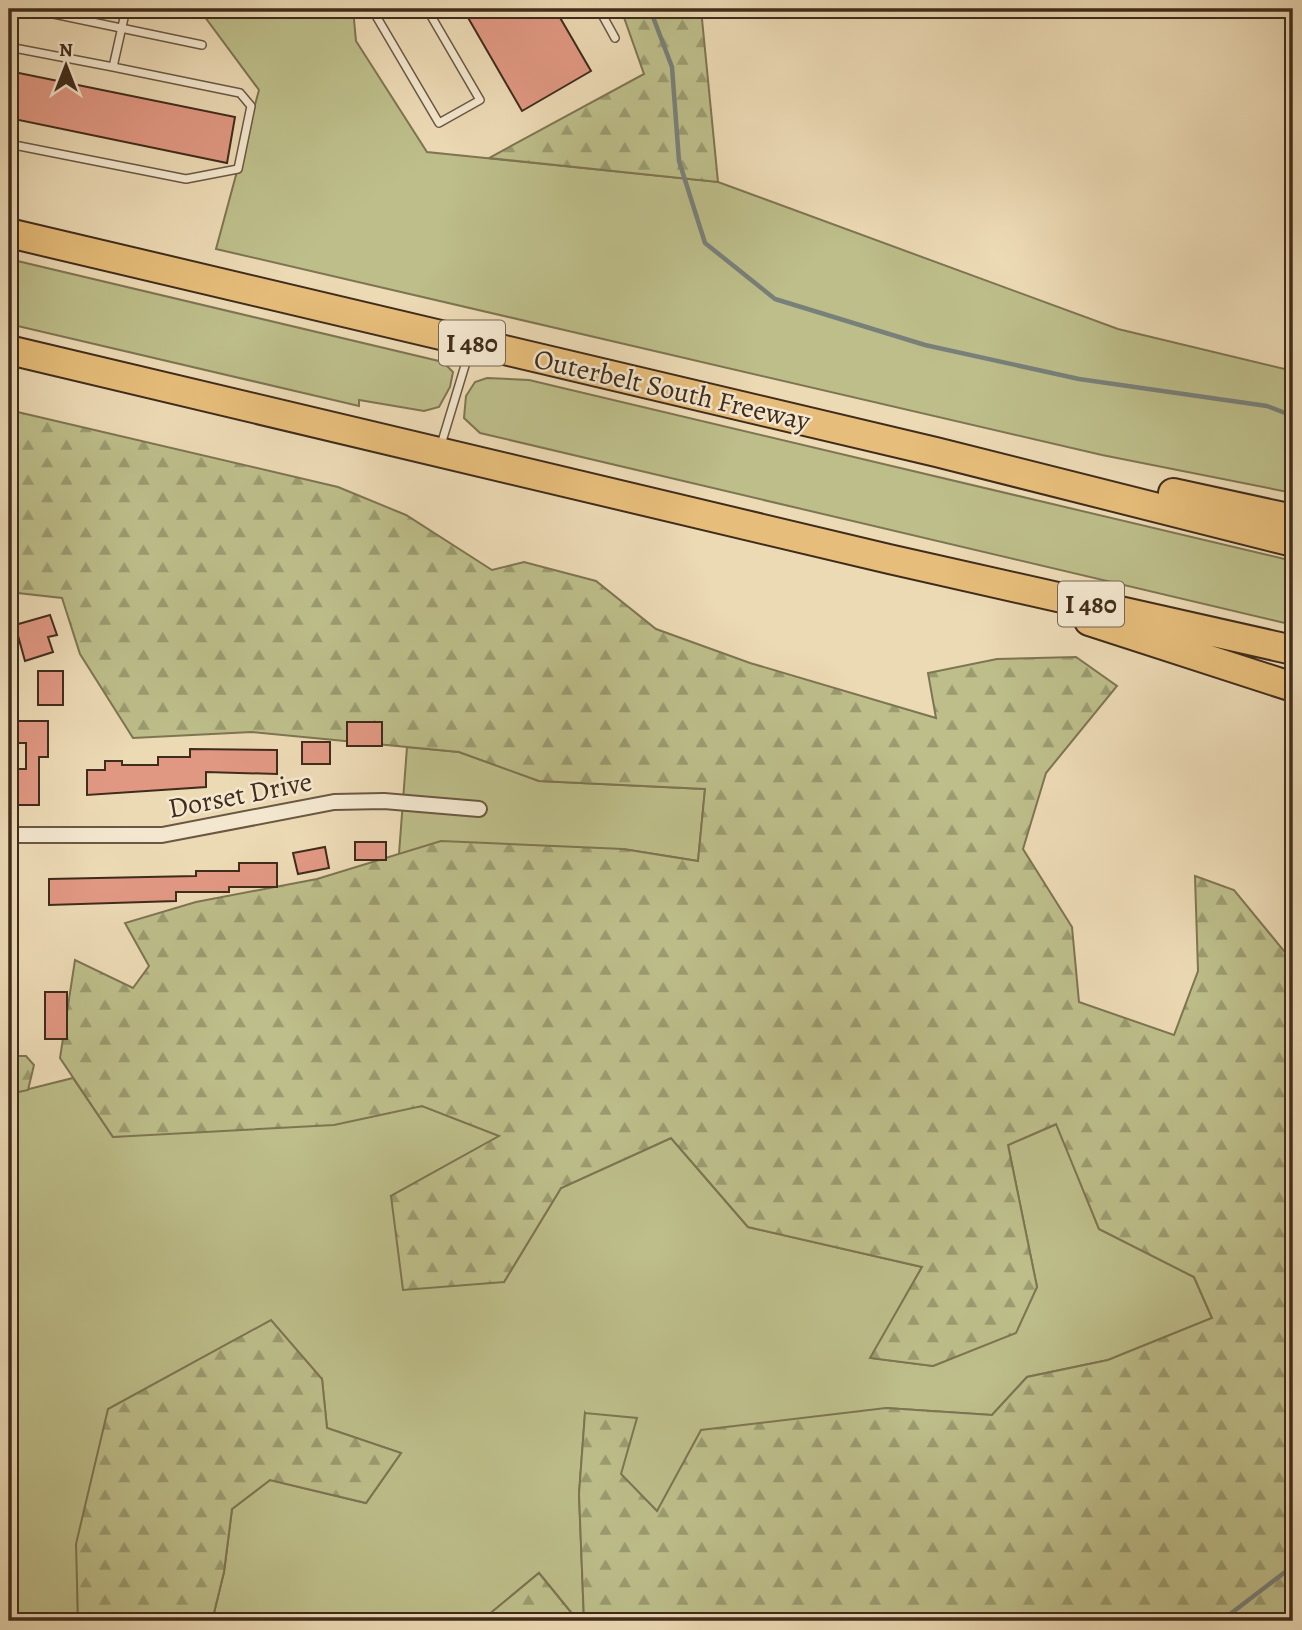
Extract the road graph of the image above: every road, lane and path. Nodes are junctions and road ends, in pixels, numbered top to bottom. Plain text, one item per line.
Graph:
1 (30, 9) edge
2 (126, 9) edge
3 (372, 9) edge
4 (427, 9) edge
5 (599, 9) edge
6 (122, 29) junction
7 (615, 38) dead end
8 (202, 45) dead end
9 (9, 47) edge
10 (113, 67) junction
11 (9, 144) edge
12 (9, 233) edge
13 (472, 342) junction
14 (9, 350) edge
15 (439, 452) junction
16 (936, 452) junction
17 (1293, 519) edge
18 (1293, 542) edge
19 (889, 559) junction
20 (1293, 650) edge
21 (1293, 687) edge
22 (479, 809) dead end
23 (9, 835) edge

1 - 6 lane
2 - 6 lane
3 - 4 lane
5 - 7 lane
6 - 8 lane
6 - 10 lane
9 - 10 lane
10 - 11 lane
12 - 13 highway, Outerbelt South Freeway / I 480
13 - 15 lane
13 - 16 highway, Outerbelt South Freeway / I 480
14 - 15 highway, I 480
15 - 19 highway, I 480
16 - 17 highway
16 - 18 highway, Outerbelt South Freeway / I 480
19 - 20 highway, I 480
19 - 21 highway
22 - 23 street, Dorset Drive

